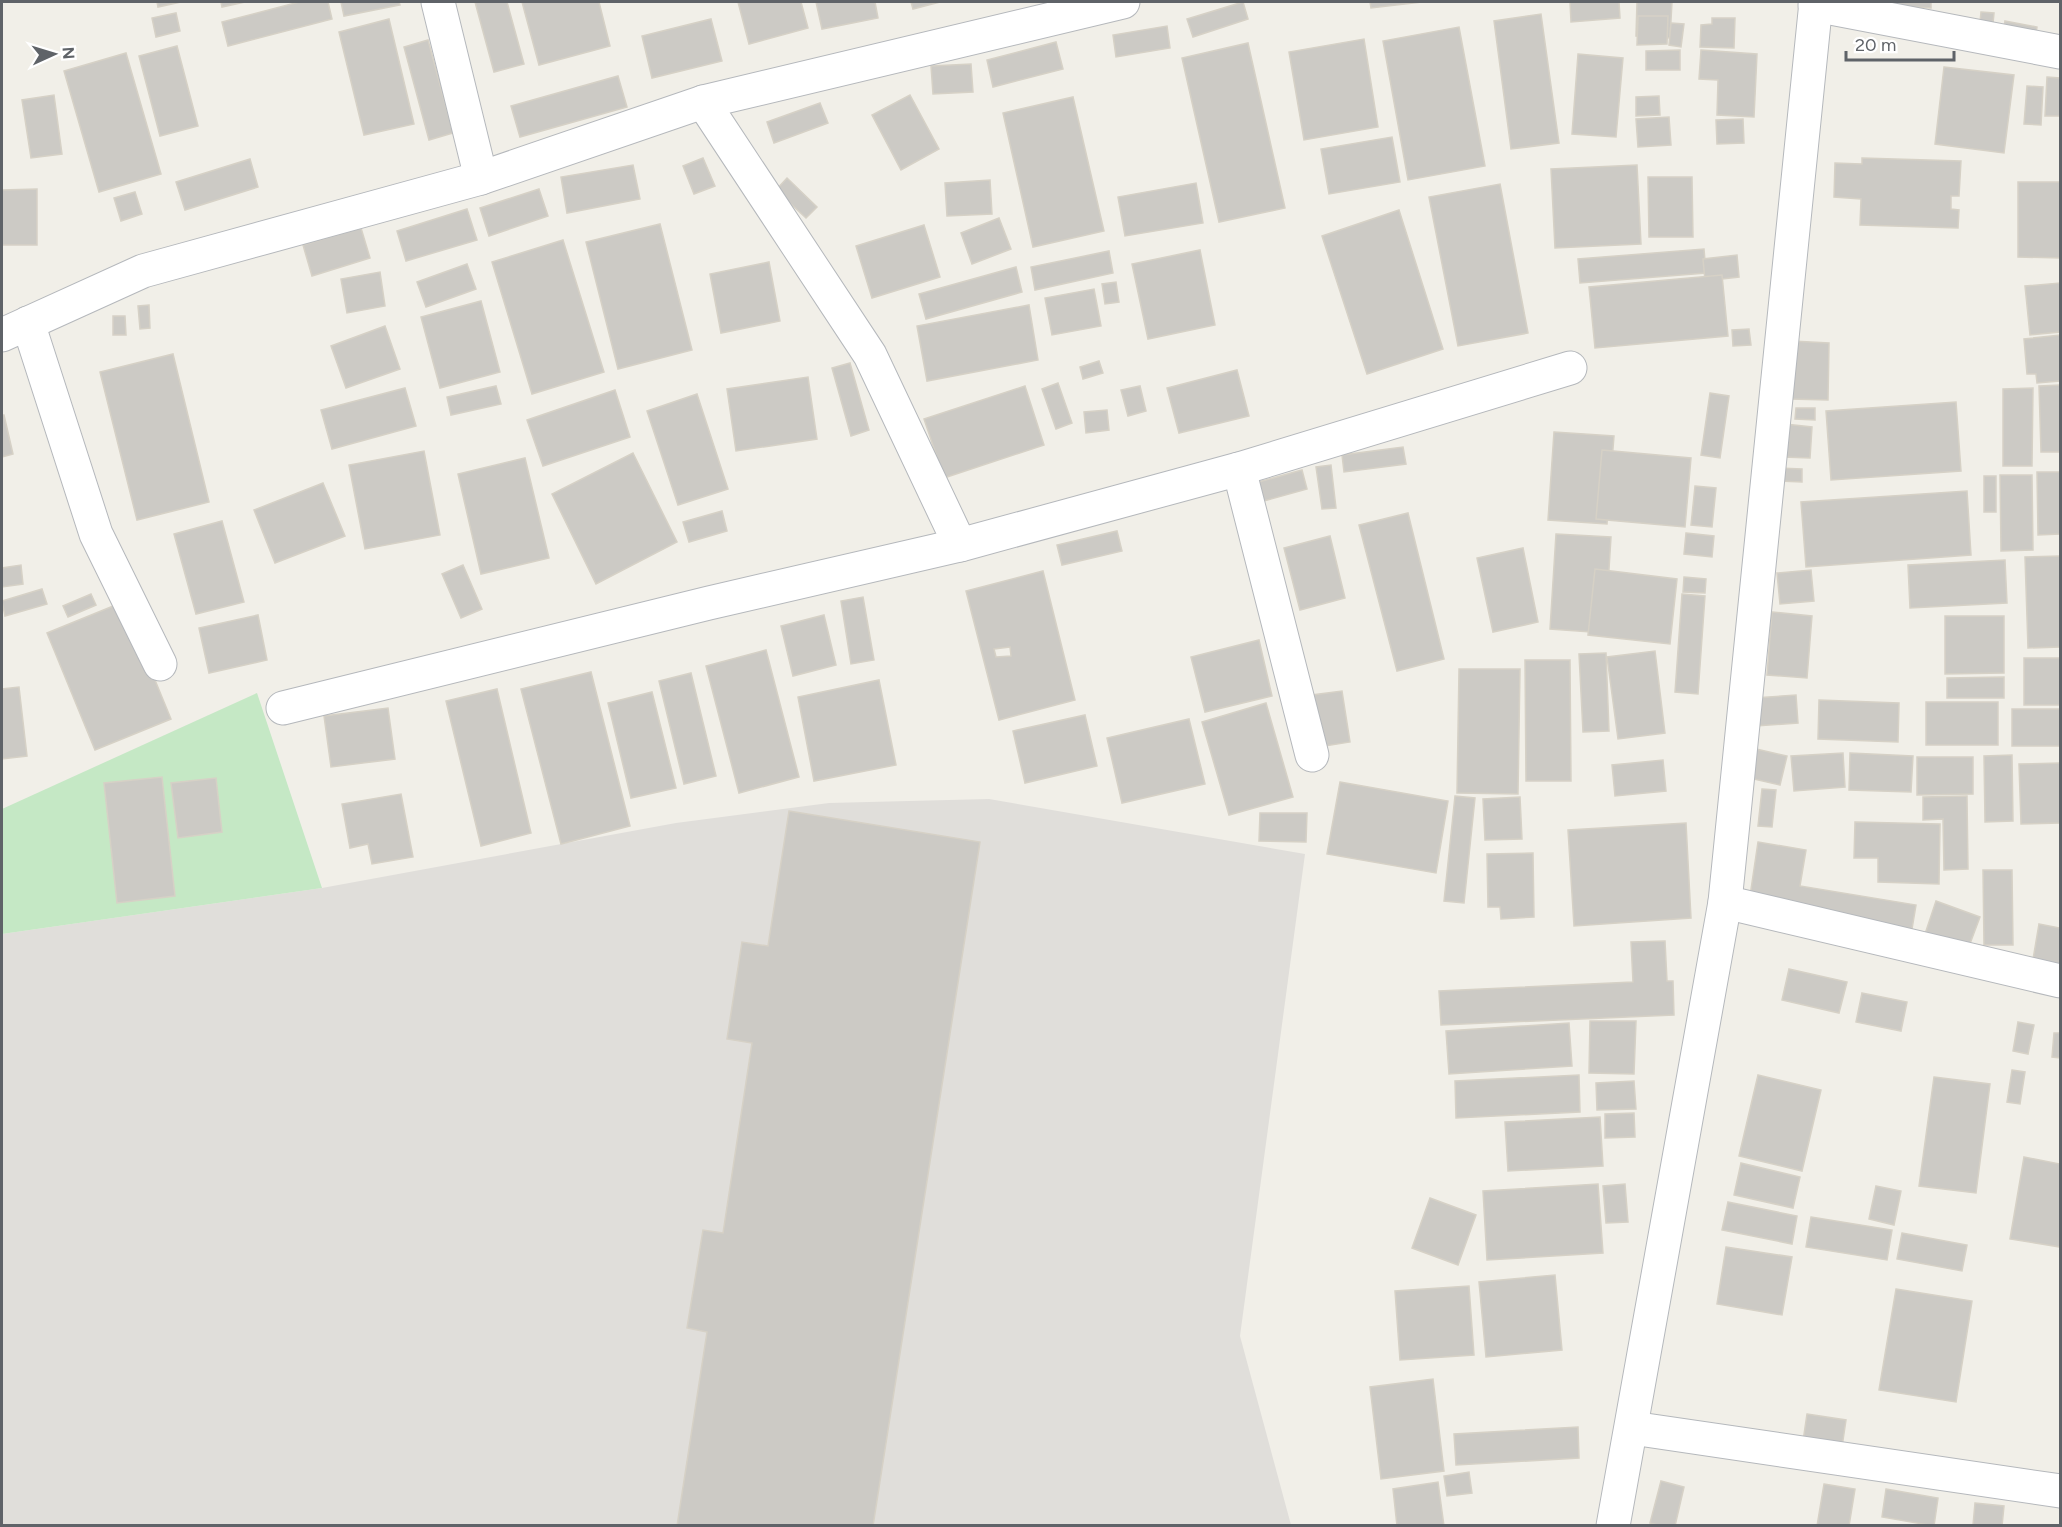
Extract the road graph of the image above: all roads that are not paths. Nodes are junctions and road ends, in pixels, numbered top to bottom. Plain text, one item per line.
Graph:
1 (438, 2) edge
2 (1123, 2) edge
3 (1816, 3) edge
4 (2061, 52) edge
5 (703, 102) junction
6 (481, 178) junction
7 (15, 329) edge
8 (1570, 368) dead end
9 (1239, 469) junction
10 (960, 545) junction
11 (160, 664) dead end
12 (283, 708) dead end
13 (1311, 755) dead end
14 (1725, 902) junction
15 (2061, 981) edge
16 (1632, 1428) junction
17 (2061, 1491) edge
18 (1613, 1526) edge

1 - 6 street
2 - 5 street
3 - 4 street
3 - 14 street
5 - 6 street
5 - 10 street
6 - 7 street
7 - 11 street
8 - 9 street
9 - 10 street
9 - 13 street
10 - 12 street
14 - 15 street
14 - 16 street
16 - 17 street
16 - 18 street

